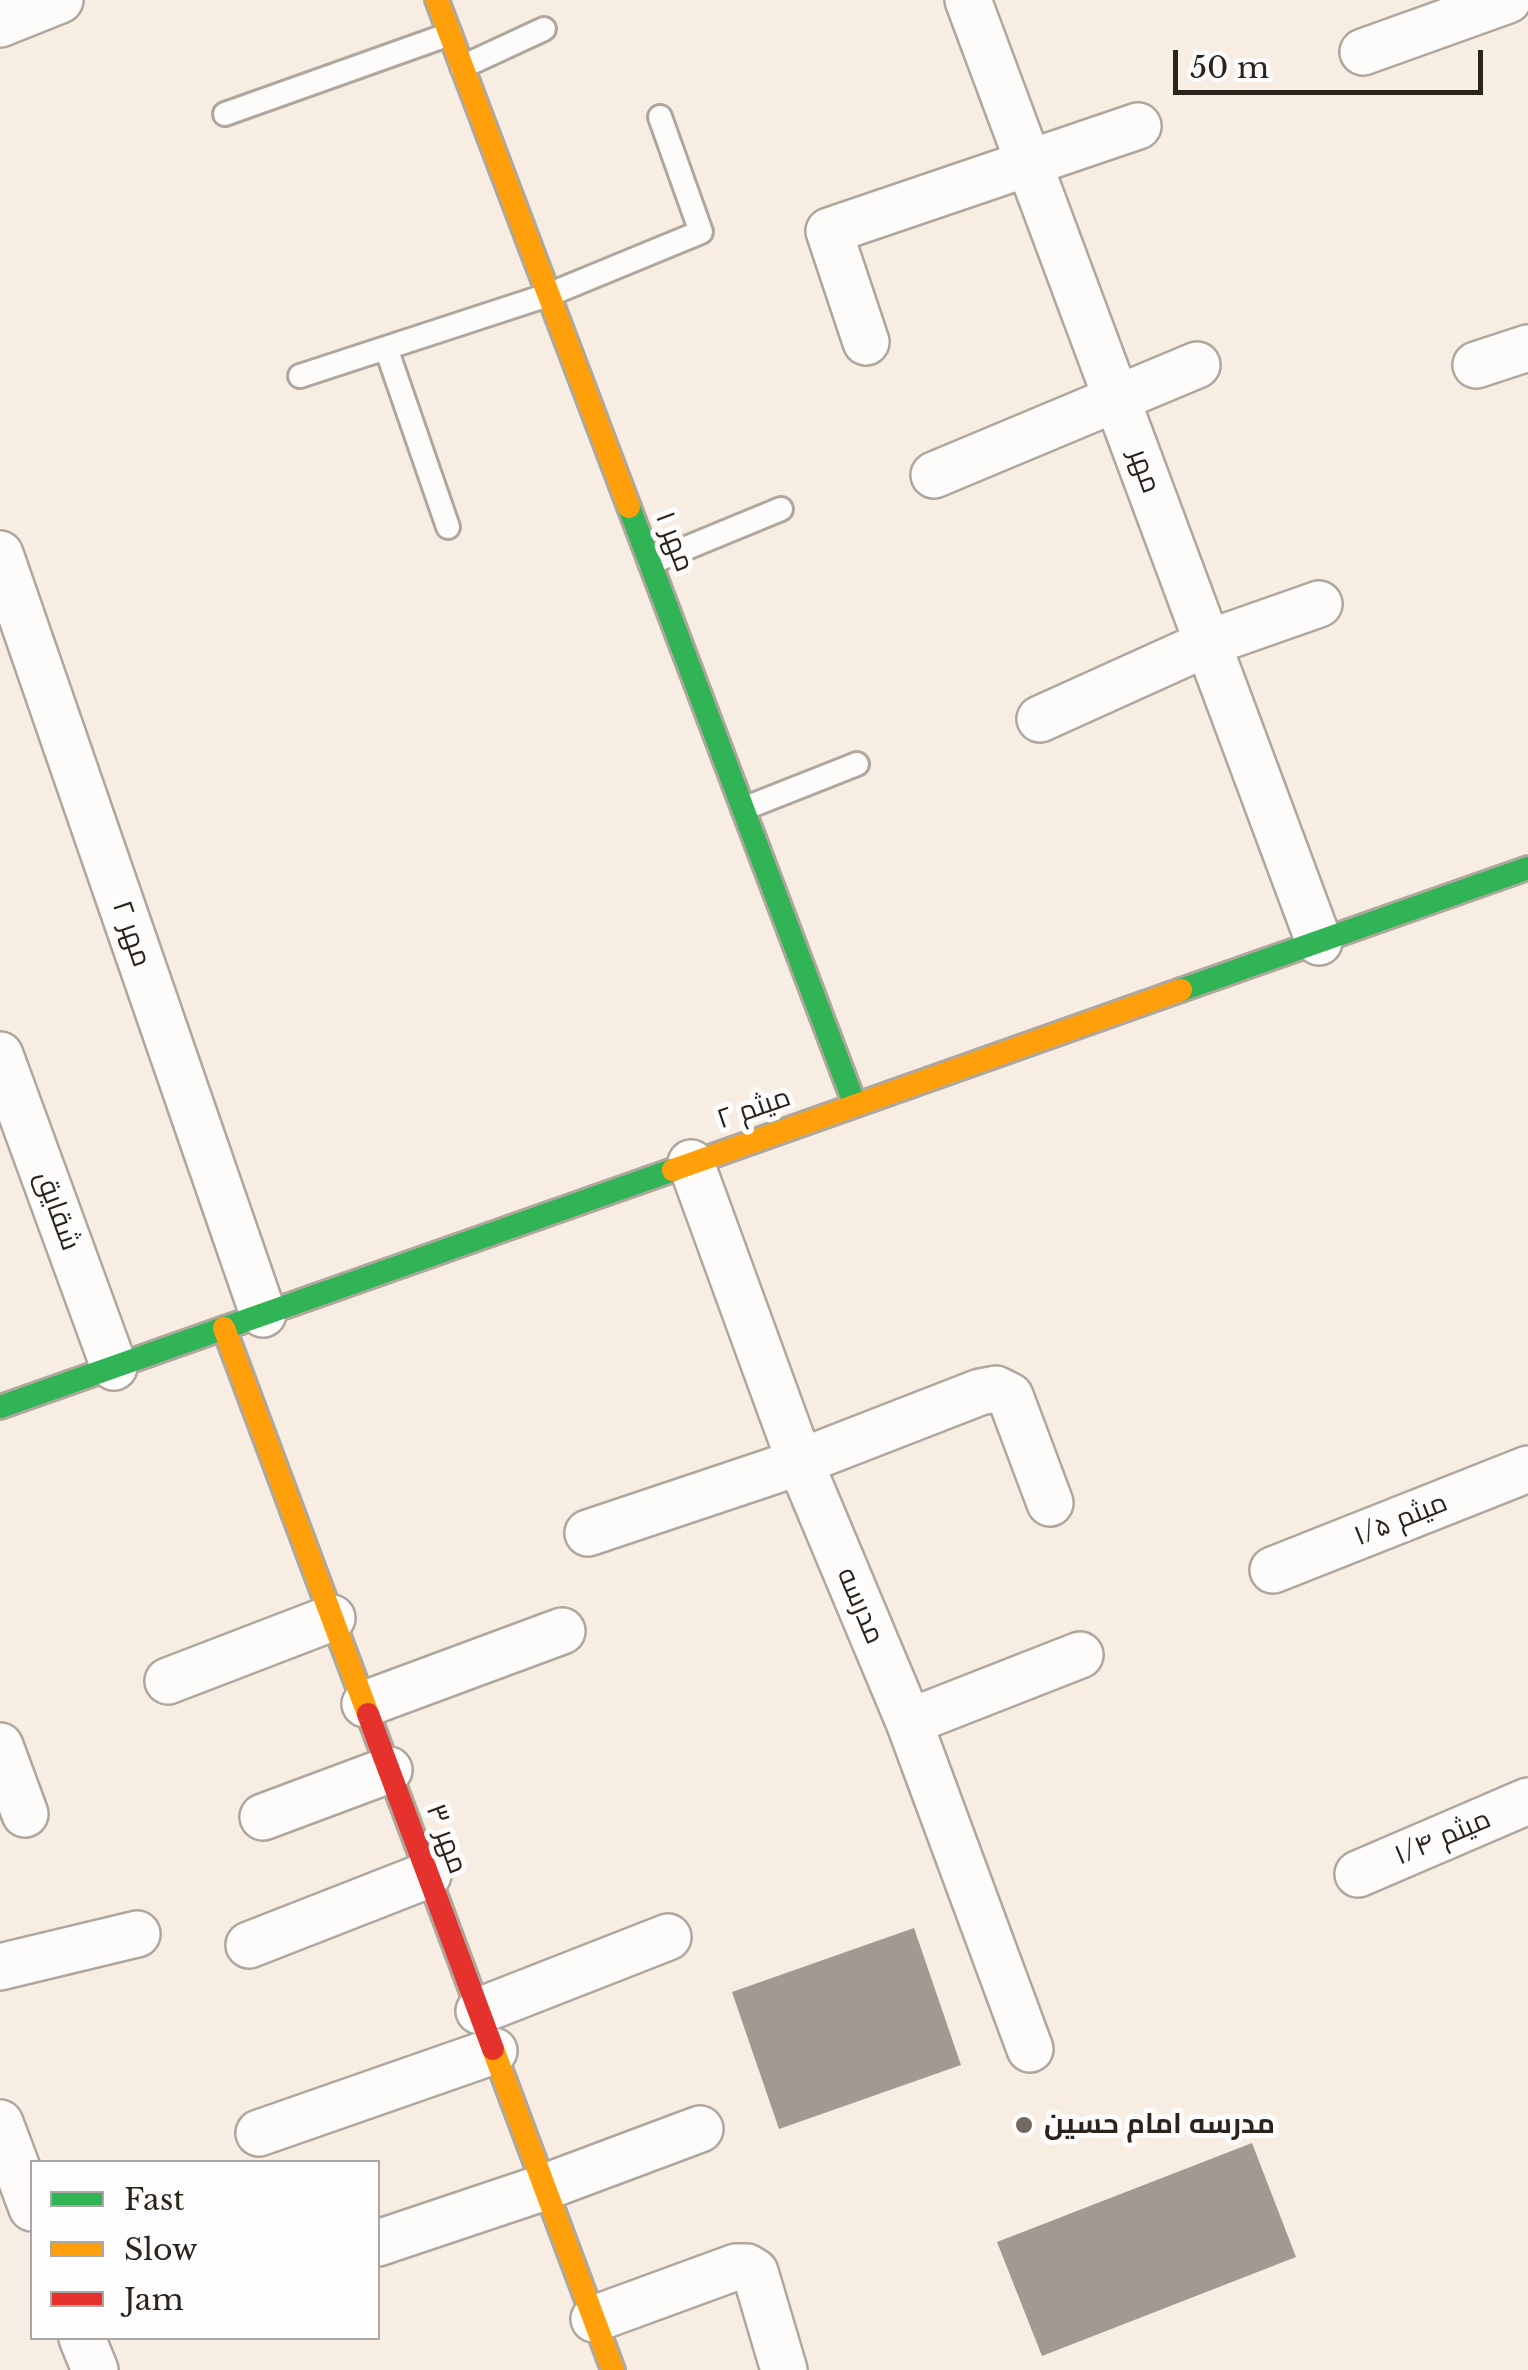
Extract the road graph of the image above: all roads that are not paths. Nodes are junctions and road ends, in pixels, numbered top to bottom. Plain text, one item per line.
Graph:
1 (60, 0) edge
2 (437, 0) edge
3 (968, 0) edge
4 (1508, 0) edge
5 (0, 24) edge
6 (544, 29) dead end
7 (450, 34) junction
8 (1363, 52) dead end
9 (462, 67) junction
10 (225, 114) dead end
11 (660, 117) dead end
12 (1138, 126) dead end
13 (1029, 162) junction
14 (548, 295) junction
15 (866, 342) dead end
16 (386, 348) junction
17 (1528, 348) edge
18 (1197, 365) dead end
19 (1476, 365) dead end
20 (300, 376) dead end
21 (1116, 398) junction
22 (934, 476) dead end
23 (781, 509) dead end
24 (448, 528) dead end
25 (0, 554) edge
26 (650, 563) junction
27 (1319, 604) dead end
28 (1208, 643) junction
29 (1040, 719) dead end
30 (858, 764) dead end
31 (743, 808) junction
32 (1528, 868) edge
33 (1318, 942) junction
34 (0, 1056) edge
35 (855, 1106) junction
36 (691, 1163) junction
37 (244, 1321) junction
38 (114, 1367) junction
39 (0, 1406) edge
40 (800, 1462) junction
41 (1528, 1469) edge
42 (1050, 1503) dead end
43 (588, 1533) dead end
44 (1273, 1570) dead end
45 (332, 1618) junction
46 (562, 1631) dead end
47 (1080, 1655) dead end
48 (168, 1681) dead end
49 (364, 1704) junction
50 (909, 1722) junction
51 (0, 1746) edge
52 (389, 1770) junction
53 (1528, 1801) edge
54 (25, 1814) dead end
55 (263, 1817) dead end
56 (1358, 1874) dead end
57 (428, 1875) junction
58 (137, 1934) dead end
59 (668, 1937) dead end
60 (249, 1945) dead end
61 (0, 1968) edge
62 (487, 2031) junction
63 (1030, 2049) dead end
64 (0, 2123) edge
65 (700, 2129) dead end
66 (259, 2133) dead end
67 (545, 2186) junction
68 (30, 2203) edge
69 (380, 2242) edge
70 (594, 2319) junction
71 (83, 2340) edge
72 (95, 2370) edge
73 (613, 2370) edge
74 (784, 2370) edge

1 - 5 street
2 - 7 street, مهر ۱
3 - 13 street, مهر
4 - 8 street
6 - 9 lane
7 - 9 street, مهر ۱
7 - 10 lane
9 - 14 street, مهر ۱
11 - 14 lane
12 - 13 street
13 - 15 street
13 - 21 street, مهر
14 - 16 lane
14 - 26 street, مهر ۱
16 - 20 lane
16 - 24 lane
17 - 19 street
18 - 21 street
21 - 22 street
21 - 28 street, مهر
23 - 26 lane
25 - 37 street, مهر ۲
26 - 31 street, مهر ۱
27 - 28 street
28 - 29 street
28 - 33 street, مهر
30 - 31 lane
31 - 35 street, مهر ۱
32 - 33 street, میثم ۲
33 - 35 street, میثم ۲
34 - 38 street, شقایق
35 - 36 street, میثم ۲
36 - 37 street, میثم ۲
36 - 40 street, مدرسه
37 - 38 street, میثم ۲
37 - 45 street, مهر ۳
38 - 39 street, میثم ۲
40 - 42 street
40 - 43 street
40 - 50 street, مدرسه
41 - 44 street, میثم ۱/۵
45 - 48 street
45 - 49 street, مهر ۳
46 - 49 street
47 - 50 street
49 - 52 street, مهر ۳
50 - 63 street, مدرسه
51 - 54 street
52 - 55 street
52 - 57 street, مهر ۳
53 - 56 street, میثم ۱/۴
57 - 60 street
57 - 62 street, مهر ۳
58 - 61 street
59 - 62 street
62 - 66 street
62 - 67 street, مهر ۳
64 - 68 street
65 - 67 street
67 - 69 street
67 - 70 street, مهر ۳
70 - 73 street, مهر ۳
70 - 74 street
71 - 72 street

